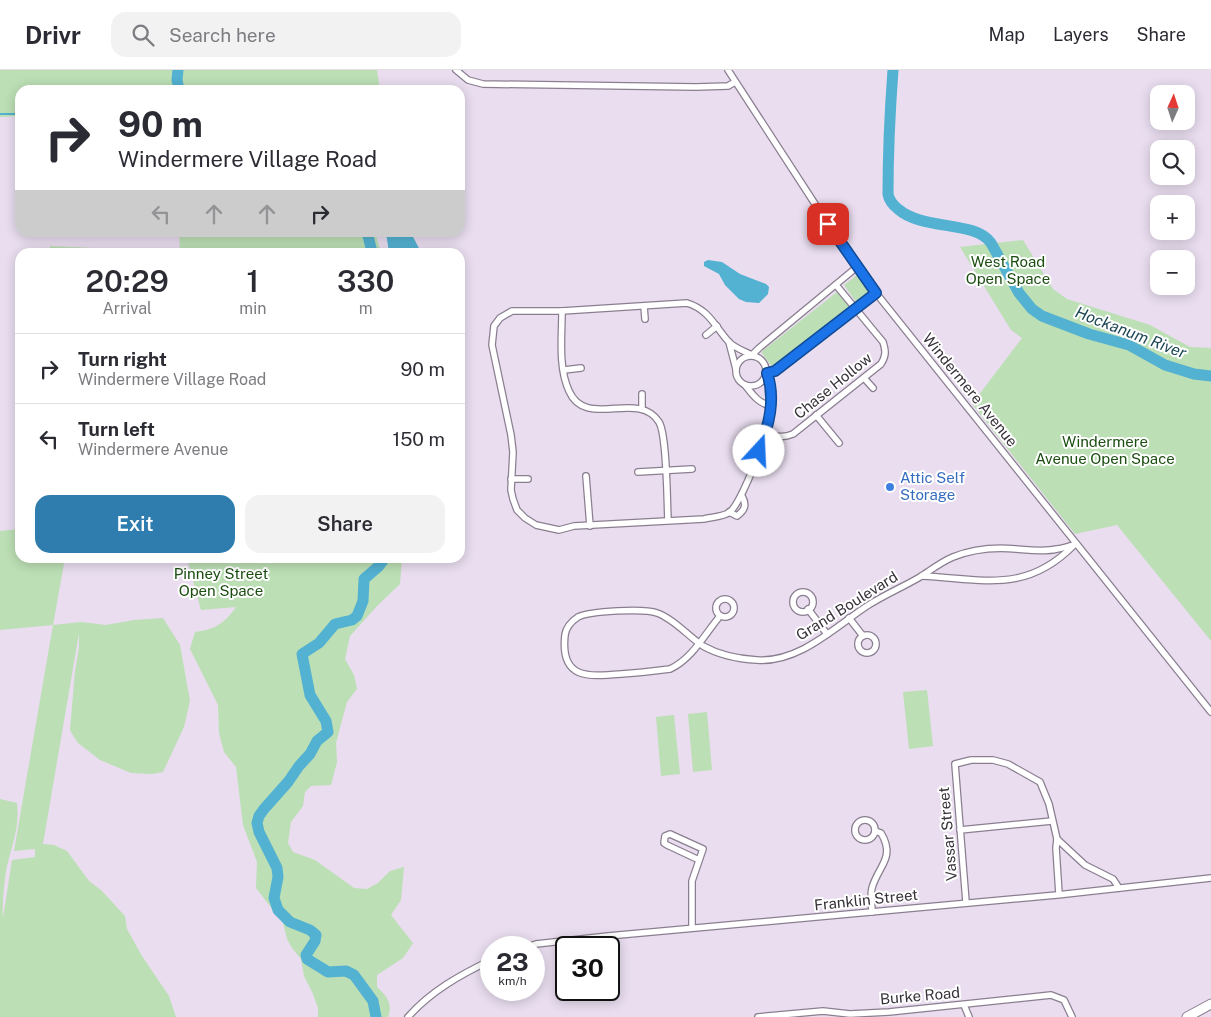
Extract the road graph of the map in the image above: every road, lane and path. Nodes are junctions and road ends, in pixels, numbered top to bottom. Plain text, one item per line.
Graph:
1 (456, 70) edge
2 (728, 70) edge
3 (735, 82) junction
4 (857, 267) junction
5 (836, 285) junction
6 (876, 293) junction
7 (644, 306) junction
8 (856, 308) junction
9 (562, 311) junction
10 (645, 319) dead end
11 (717, 326) junction
12 (706, 335) dead end
13 (729, 342) junction
14 (752, 356) junction
15 (581, 368) dead end
16 (564, 370) junction
17 (736, 370) junction
18 (767, 373) junction
19 (864, 378) junction
20 (745, 385) junction
21 (873, 388) dead end
22 (642, 394) dead end
23 (771, 406) junction
24 (642, 409) junction
25 (816, 415) junction
26 (766, 432) junction
27 (838, 443) dead end
28 (747, 446) dead end
29 (759, 451) junction
30 (692, 469) dead end
31 (665, 470) junction
32 (638, 472) dead end
33 (586, 476) dead end
34 (511, 479) junction
35 (528, 479) dead end
36 (742, 496) junction
37 (729, 512) junction
38 (668, 520) junction
39 (590, 526) junction
40 (1076, 544) junction
41 (922, 576) junction
42 (808, 609) dead end
43 (720, 616) dead end
44 (849, 618) junction
45 (827, 634) junction
46 (863, 636) dead end
47 (699, 642) junction
48 (1211, 712) edge
49 (1052, 821) junction
50 (960, 830) junction
51 (875, 832) dead end
52 (1057, 840) junction
53 (699, 860) junction
54 (1211, 878) edge
55 (1119, 888) junction
56 (1059, 894) junction
57 (966, 902) junction
58 (872, 912) junction
59 (692, 928) junction
60 (545, 943) edge
61 (480, 966) edge
62 (964, 1004) junction
63 (1211, 1004) edge
64 (889, 1014) edge
65 (801, 1015) edge
66 (408, 1017) edge
67 (758, 1017) edge
68 (969, 1017) edge
69 (1072, 1017) edge
70 (1187, 1017) edge

1 - 3 street
2 - 3 street, Windermere Avenue
3 - 4 street, Windermere Avenue
4 - 5 street
4 - 6 street, Windermere Avenue
5 - 8 street, Chase Hollow
5 - 14 street
6 - 8 street
6 - 40 street, Windermere Avenue
7 - 9 street
7 - 10 street
7 - 11 street
8 - 18 street
8 - 19 street, Chase Hollow
9 - 16 street
9 - 34 street
11 - 12 street
11 - 13 street
13 - 14 street
13 - 17 street
14 - 17 street
14 - 18 street
15 - 16 street
16 - 24 street
17 - 20 street
18 - 20 street
18 - 23 street
19 - 21 street
19 - 25 street, Chase Hollow
20 - 23 street
22 - 24 street
23 - 26 street
24 - 31 street
25 - 26 street, Chase Hollow
25 - 27 street
26 - 29 street
28 - 29 street
29 - 36 street
30 - 31 street
31 - 32 street
31 - 38 street
33 - 39 street
34 - 35 street
34 - 39 street
36 - 37 street
36 - 37 street
37 - 38 street
38 - 39 street
40 - 41 street, Grand Boulevard
40 - 41 street, Grand Boulevard
40 - 48 street, Windermere Avenue
41 - 44 street, Grand Boulevard
42 - 45 street
43 - 47 street
44 - 45 street, Grand Boulevard
44 - 46 street
45 - 47 street, Grand Boulevard
47 - 47 street, Grand Boulevard
49 - 50 street
49 - 50 street, Vassar Street
49 - 52 street
50 - 57 street, Vassar Street
51 - 58 street
52 - 55 street
52 - 56 street
53 - 53 street
53 - 59 street
54 - 55 street, Franklin Street
55 - 56 street, Franklin Street
56 - 57 street, Franklin Street
57 - 58 street, Franklin Street
58 - 59 street, Franklin Street
59 - 60 street, Franklin Street
61 - 66 street
62 - 64 street, Burke Road
62 - 68 street
62 - 69 street, Burke Road
63 - 70 main road
64 - 65 street, Burke Road
65 - 67 street, Burke Road

